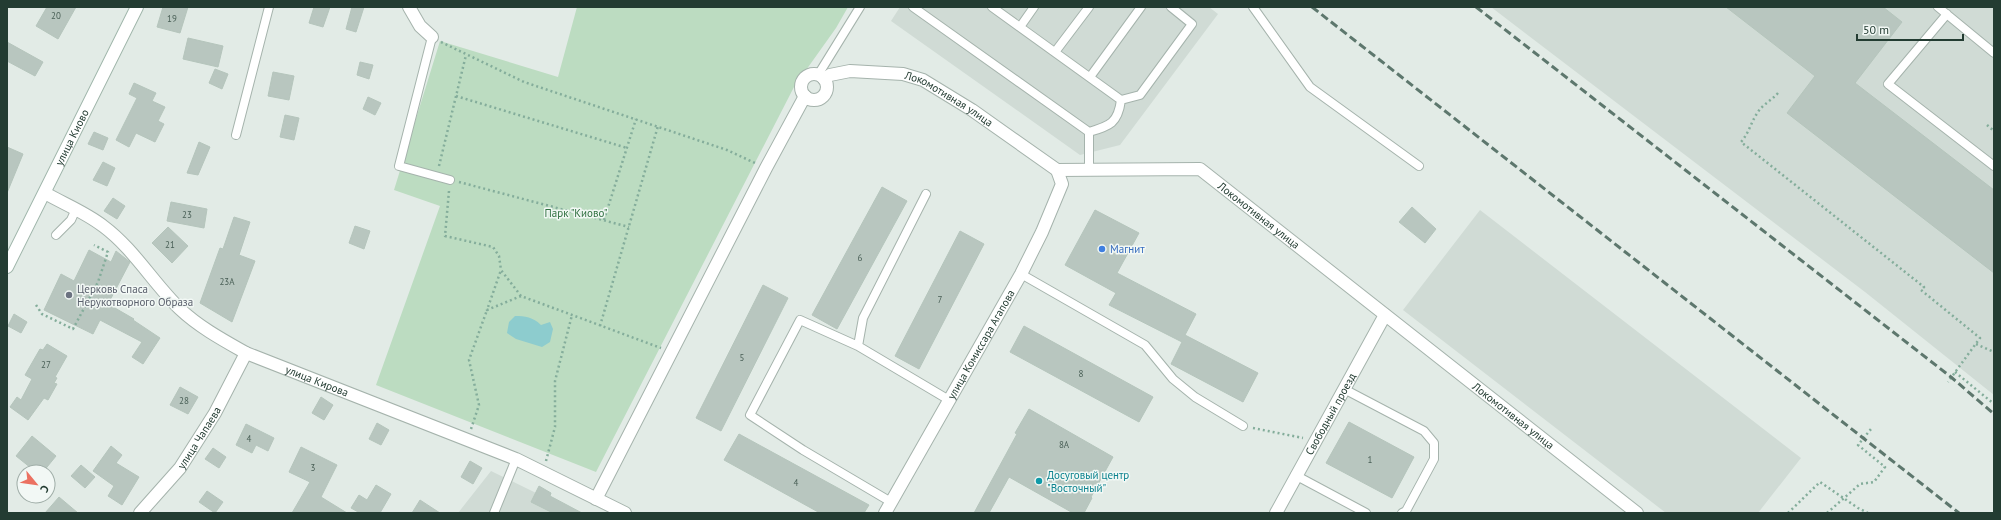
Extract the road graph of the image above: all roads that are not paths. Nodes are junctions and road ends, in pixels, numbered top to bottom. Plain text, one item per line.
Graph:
1 (137, 7) edge
2 (269, 7) edge
3 (409, 7) edge
4 (860, 7) edge
5 (913, 7) edge
6 (992, 7) edge
7 (1034, 7) edge
8 (1089, 7) edge
9 (1141, 7) edge
10 (1171, 7) edge
11 (1253, 7) edge
12 (1938, 7) edge
13 (1947, 14) junction
14 (1020, 27) junction
15 (432, 37) joint
16 (1055, 52) junction
17 (1994, 53) edge
18 (821, 77) junction
19 (1090, 77) junction
20 (805, 96) junction
21 (1121, 100) junction
22 (1089, 132) junction
23 (236, 135) dead end
24 (1420, 166) dead end
25 (1994, 166) edge
26 (1057, 170) junction
27 (1089, 170) junction
28 (450, 180) road end
29 (45, 193) junction
30 (926, 194) dead end
31 (76, 209) junction
32 (56, 235) dead end
33 (7, 267) edge
34 (1021, 274) junction
35 (1385, 315) junction
36 (858, 346) junction
37 (246, 353) junction
38 (1344, 389) junction
39 (949, 400) junction
40 (1243, 426) road end
41 (516, 459) junction
42 (1295, 475) junction
43 (596, 499) junction
44 (891, 502) junction
45 (140, 513) edge
46 (494, 513) edge
47 (625, 513) edge
48 (885, 513) edge
49 (1276, 513) edge
50 (1366, 513) edge
51 (1402, 513) edge
52 (1637, 513) edge

1 - 29 street, улица Киово
2 - 23 lane
3 - 15 street
4 - 18 lane
5 - 22 lane
6 - 14 lane
7 - 14 lane
8 - 16 lane
9 - 19 lane
10 - 21 lane
11 - 24 lane
12 - 13 lane
13 - 17 lane
13 - 25 lane
14 - 16 lane
15 - 28 lane
16 - 19 lane
18 - 20 street, Локомотивная улица
18 - 20 street
18 - 26 street, Локомотивная улица
19 - 21 lane
20 - 43 street
21 - 22 lane
22 - 27 lane
26 - 27 street, Локомотивная улица
26 - 34 street, улица Комиссара Агапова
27 - 35 street, Локомотивная улица
29 - 31 street, улица Кирова
29 - 33 street, улица Киово
30 - 36 lane
31 - 32 lane
31 - 37 street, улица Кирова
34 - 39 street, улица Комиссара Агапова
34 - 40 lane
35 - 38 street, Свободный проезд
35 - 52 street, Локомотивная улица
36 - 39 lane
36 - 44 lane
37 - 41 street, улица Кирова
37 - 45 street, улица Чапаева
38 - 42 street, Свободный проезд
38 - 51 lane
39 - 44 street, улица Комиссара Агапова
41 - 43 street, улица Кирова
41 - 46 lane
42 - 49 street, Свободный проезд
42 - 50 lane
43 - 47 street, улица Кирова
44 - 48 street, улица Комиссара Агапова

